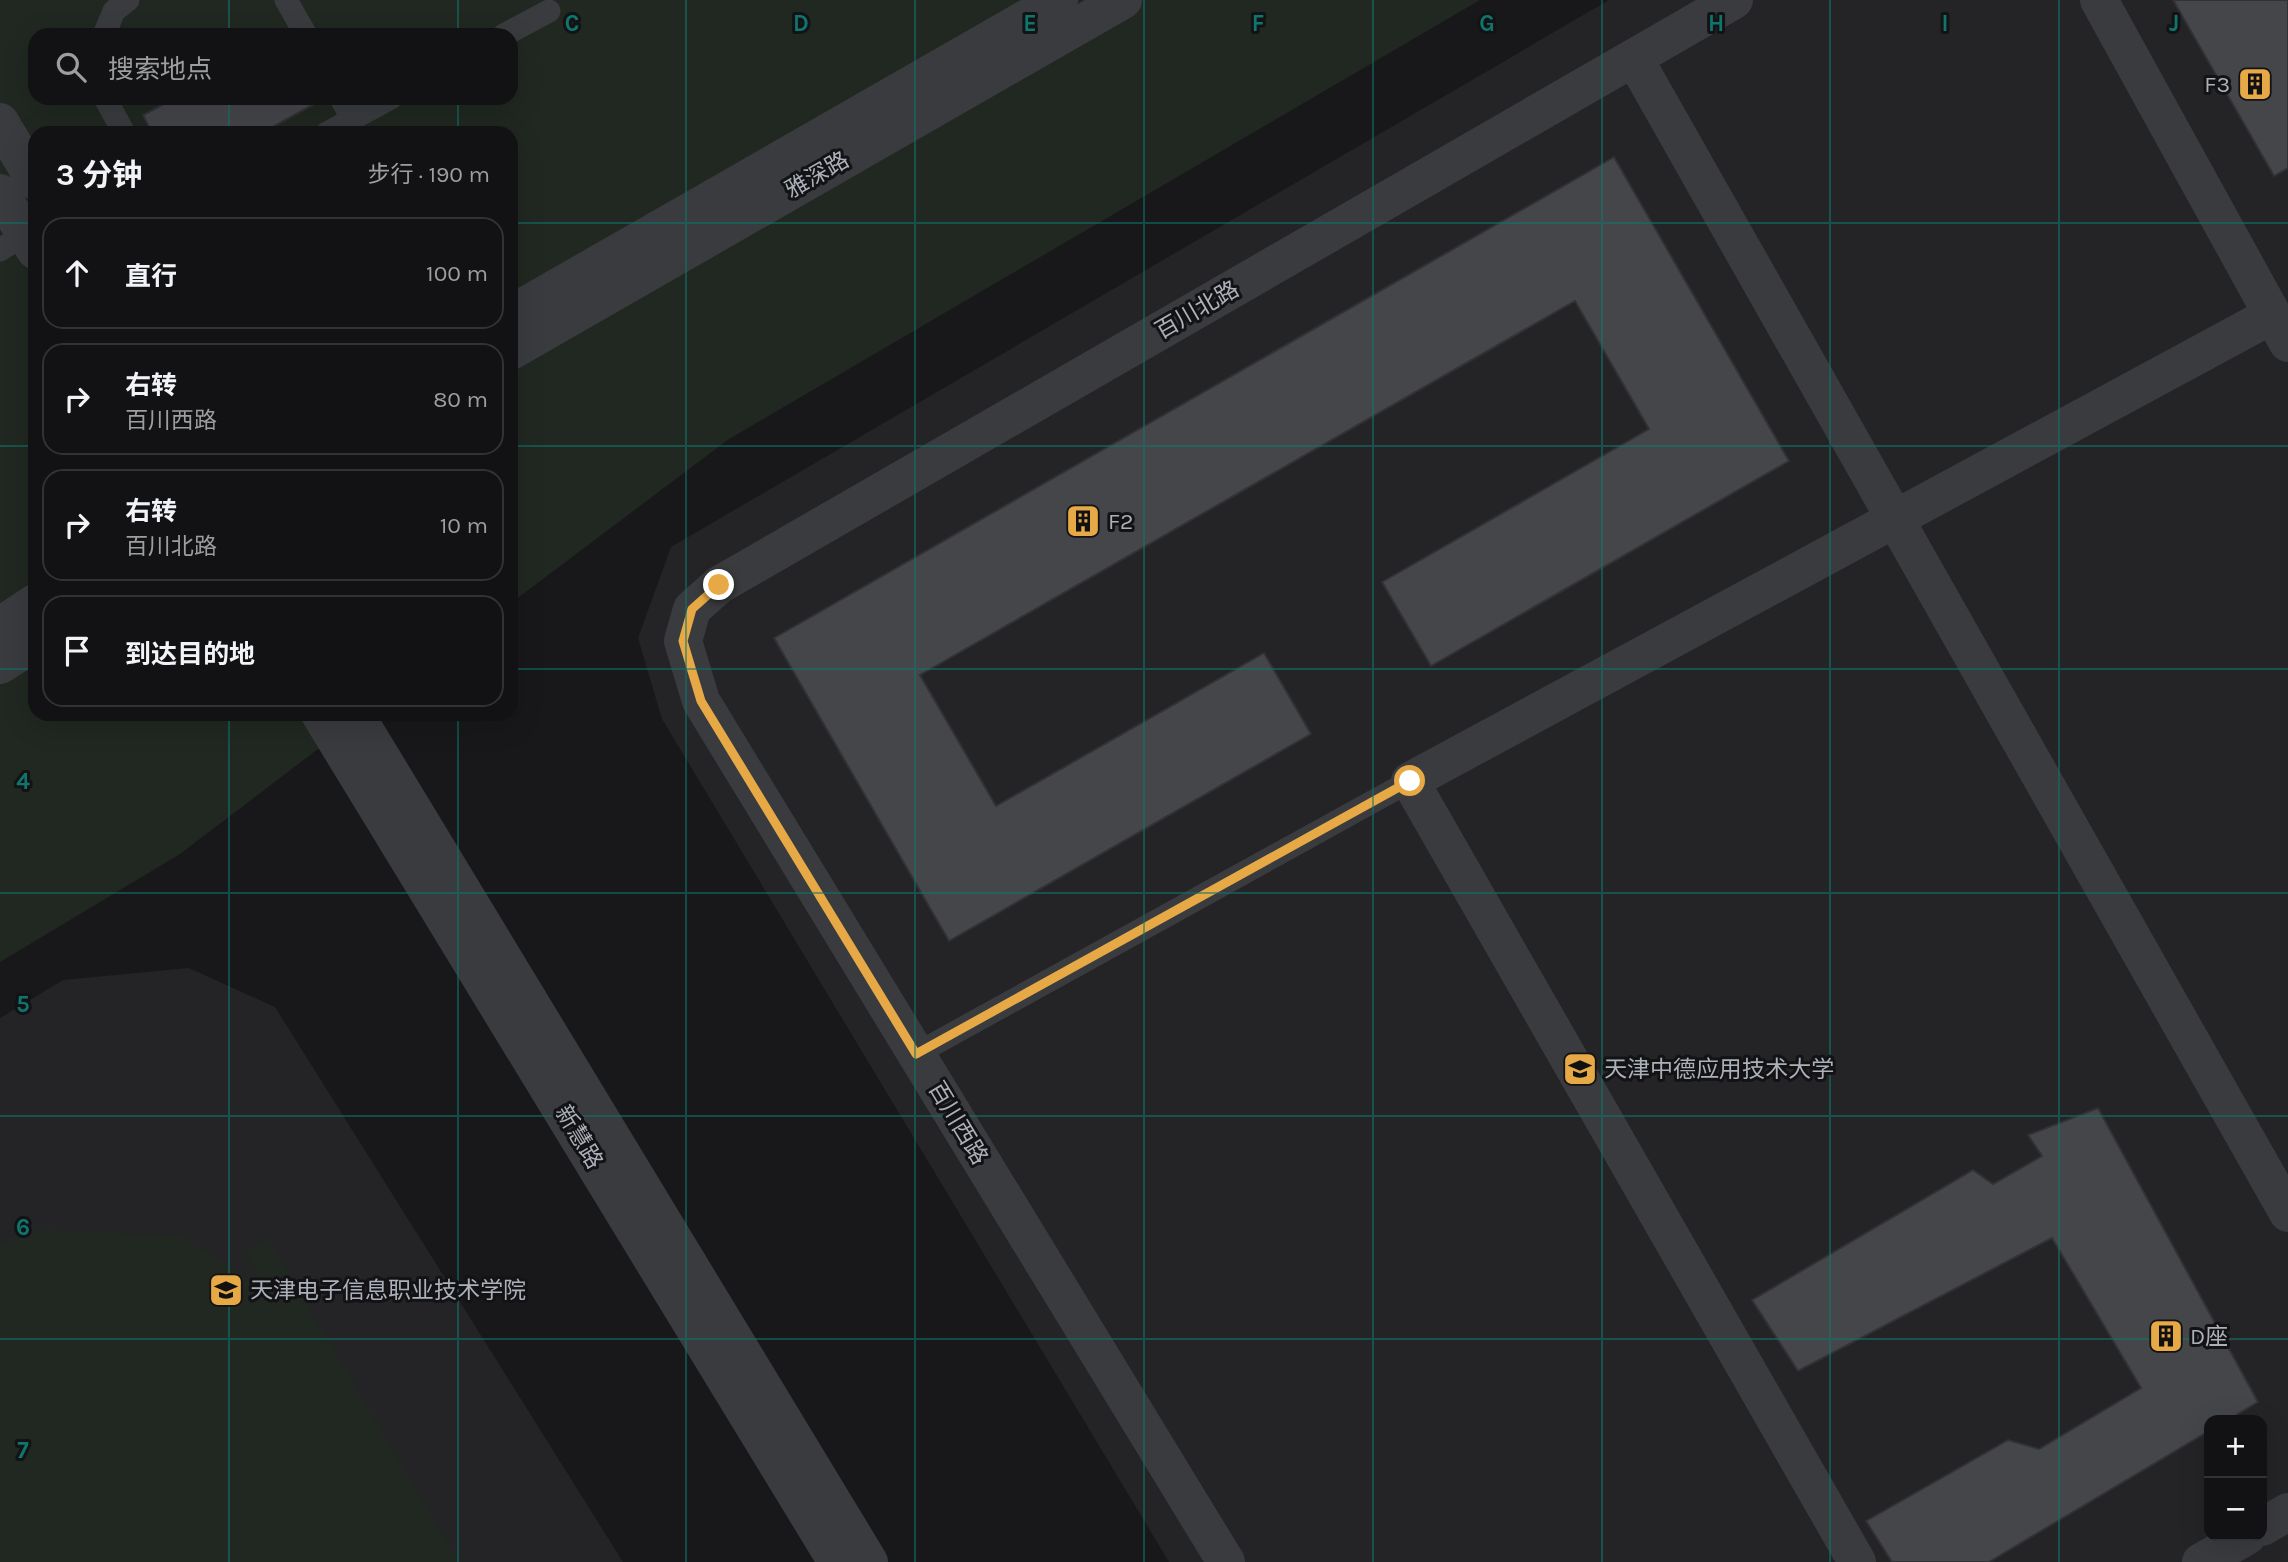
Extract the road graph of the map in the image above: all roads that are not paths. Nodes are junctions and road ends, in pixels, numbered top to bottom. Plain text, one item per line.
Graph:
1 (128, 0) edge
2 (286, 0) edge
3 (1059, 0) edge
4 (1123, 0) edge
5 (1734, 0) edge
6 (2099, 0) edge
7 (549, 10) dead end
8 (107, 28) edge
9 (302, 28) edge
10 (517, 28) edge
11 (1634, 58) junction
12 (109, 105) edge
13 (345, 105) edge
14 (378, 105) edge
15 (352, 119) junction
16 (0, 122) edge
17 (120, 126) edge
18 (340, 126) edge
19 (28, 169) edge
20 (0, 193) edge
21 (20, 245) edge
22 (518, 310) edge
23 (2280, 329) edge
24 (518, 347) edge
25 (28, 608) edge
26 (0, 626) edge
27 (683, 641) joint
28 (28, 647) edge
29 (0, 665) edge
30 (324, 721) edge
31 (359, 721) edge
32 (1410, 781) junction
33 (916, 1054) junction
34 (2288, 1213) edge
35 (2288, 1512) edge
36 (2267, 1524) edge
37 (2238, 1541) edge
38 (837, 1562) edge
39 (869, 1562) edge
40 (1226, 1562) edge
41 (1857, 1562) edge
42 (2201, 1562) edge

1 - 8 lane
2 - 9 lane
3 - 22 street, 雅深路
4 - 24 street, 雅深路
5 - 11 street, 百川北路
6 - 23 street
7 - 10 lane
11 - 27 street, 百川北路
11 - 34 street
12 - 17 lane
13 - 15 lane
14 - 15 lane
15 - 18 lane
16 - 19 street
20 - 21 street
23 - 32 street
25 - 26 street
27 - 33 street, 百川西路
28 - 29 street
30 - 38 street, 新慧路
31 - 39 street, 新慧路
32 - 33 lane
32 - 41 street
33 - 40 street, 百川西路
35 - 36 street
37 - 42 street

